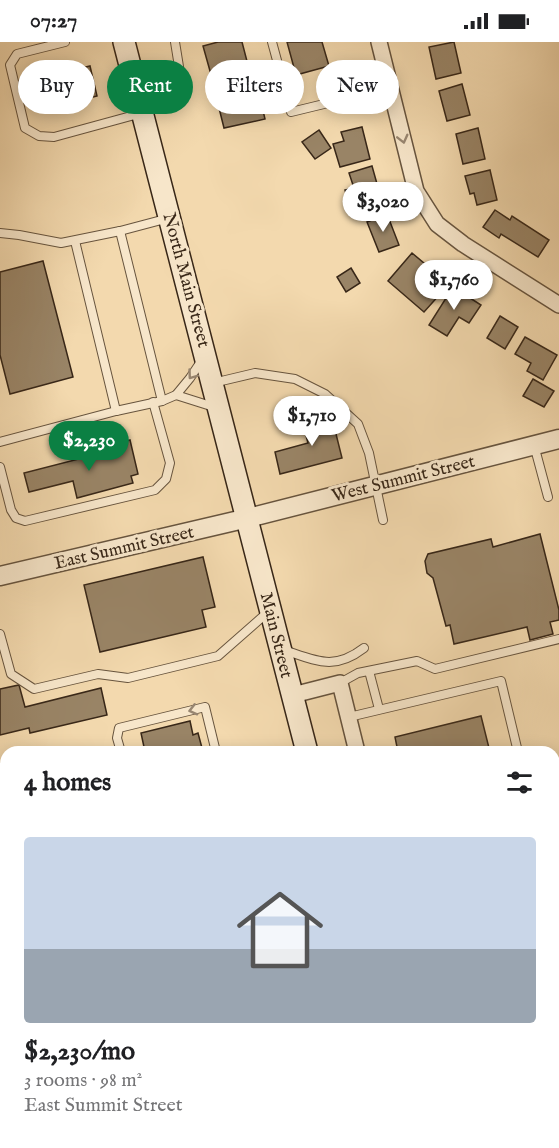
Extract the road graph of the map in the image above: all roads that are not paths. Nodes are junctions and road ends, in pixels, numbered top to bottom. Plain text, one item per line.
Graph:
1 (65, 42) edge
2 (124, 42) edge
3 (175, 42) edge
4 (272, 42) edge
5 (378, 42) edge
6 (129, 60) edge
7 (178, 60) edge
8 (383, 60) edge
9 (316, 106) edge
10 (112, 114) edge
11 (143, 114) edge
12 (397, 114) edge
13 (170, 217) junction
14 (120, 231) junction
15 (0, 233) edge
16 (75, 241) junction
17 (559, 305) edge
18 (206, 354) junction
19 (213, 383) junction
20 (176, 395) junction
21 (162, 400) junction
22 (153, 402) junction
23 (219, 408) junction
24 (116, 411) junction
25 (559, 440) edge
26 (0, 442) edge
27 (534, 445) junction
28 (0, 467) edge
29 (375, 485) junction
30 (549, 497) dead end
31 (248, 518) junction
32 (383, 520) dead end
33 (0, 576) edge
34 (271, 609) junction
35 (0, 634) edge
36 (559, 639) edge
37 (363, 648) dead end
38 (281, 649) junction
39 (369, 671) junction
40 (340, 683) junction
41 (293, 695) junction
42 (379, 709) junction
43 (349, 717) junction
44 (119, 746) edge
45 (215, 746) edge
46 (306, 746) edge
47 (356, 746) edge
48 (517, 746) edge

1 - 10 lane
2 - 6 main road, North Main Street
3 - 7 lane
4 - 9 lane
5 - 8 street
11 - 13 main road, North Main Street
12 -> 17 street
13 - 14 lane
13 - 18 main road, North Main Street
14 - 16 lane
14 - 21 lane
15 - 16 lane
16 - 24 lane
18 - 19 main road, North Main Street
18 -> 20 lane
19 - 23 main road, North Main Street
19 - 29 lane
20 - 21 lane
20 - 23 lane
21 - 22 lane
22 - 24 lane
22 - 28 lane
23 - 31 main road, North Main Street
24 - 26 lane
25 - 27 street, West Summit Street
27 - 29 street, West Summit Street
27 - 30 lane
29 - 31 street, West Summit Street
29 - 32 lane
31 - 33 street, East Summit Street
31 - 34 main road, Main Street
34 - 35 lane
34 - 38 main road, Main Street
36 - 39 lane
37 - 38 lane
38 - 41 main road, Main Street
39 - 40 lane
39 - 42 lane
40 - 41 street
40 - 43 street
41 - 46 main road, Main Street
42 - 43 lane
42 - 48 lane
43 - 47 street
45 -> 44 lane

